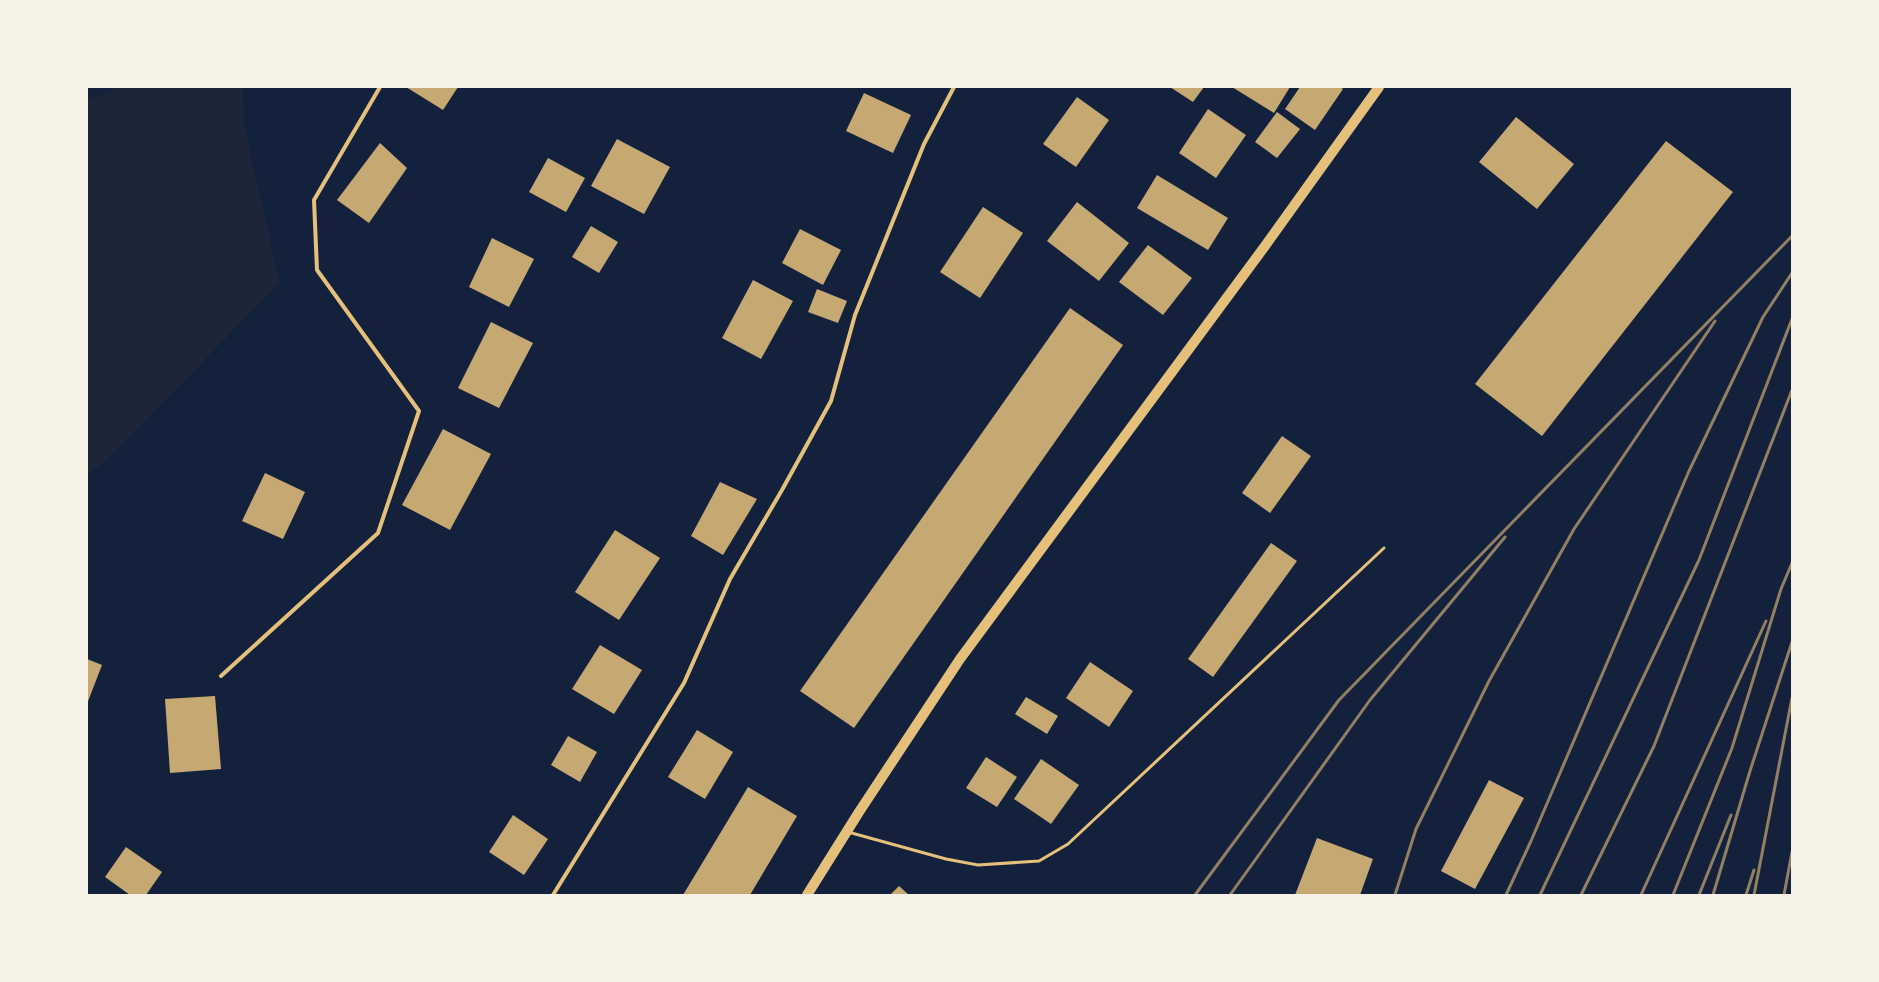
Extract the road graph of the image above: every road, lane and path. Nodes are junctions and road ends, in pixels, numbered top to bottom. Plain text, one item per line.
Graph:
1 (380, 87) edge
2 (954, 87) edge
3 (1379, 87) edge
4 (1384, 548) dead end
5 (221, 676) dead end
6 (846, 832) junction
7 (553, 895) edge
8 (807, 895) edge

1 - 5 street
2 - 7 street
3 - 6 main road
4 - 6 lane
6 - 8 main road

